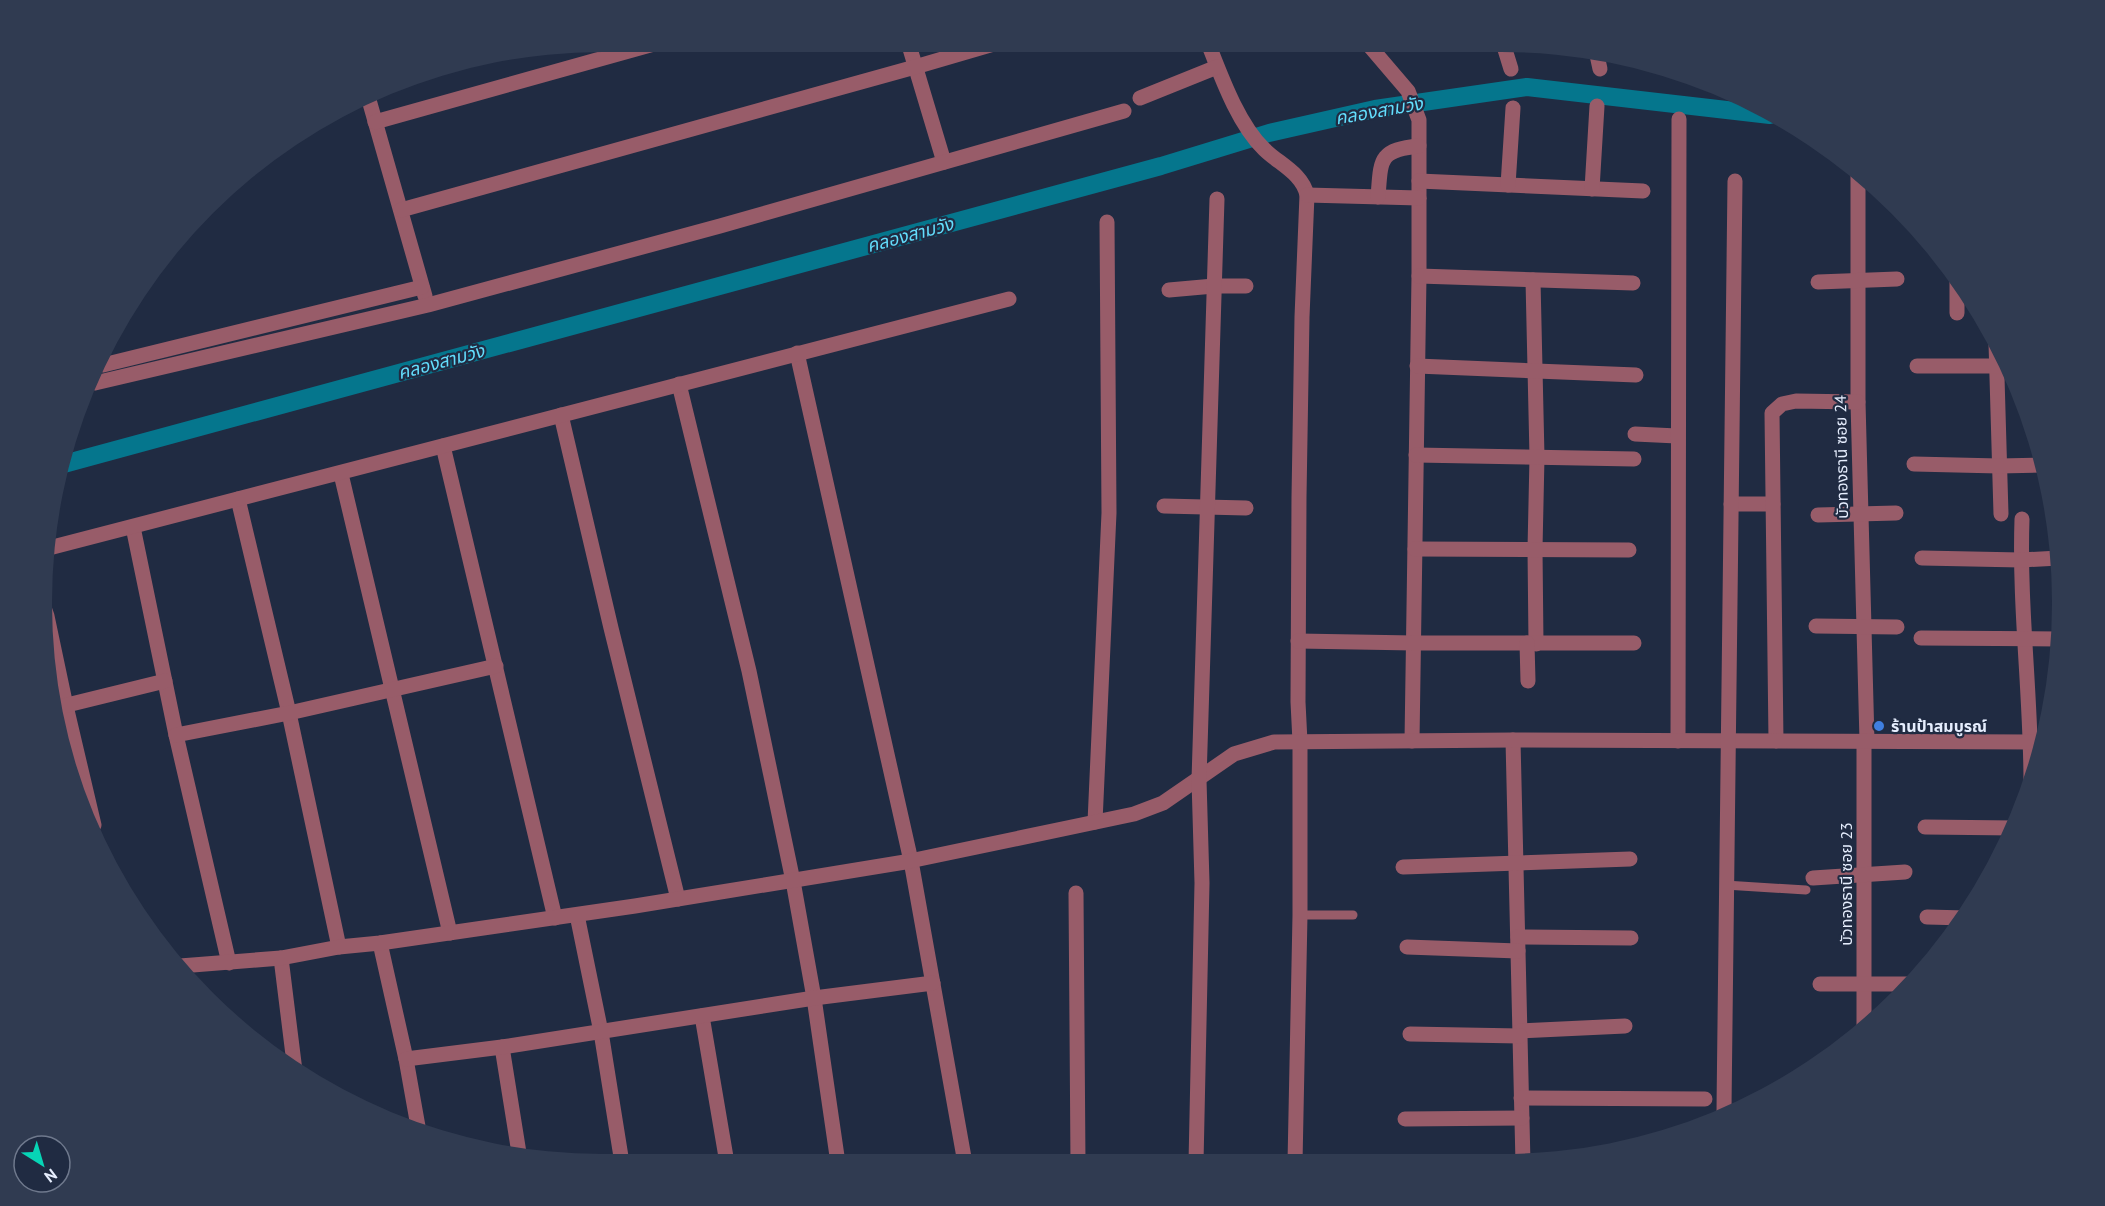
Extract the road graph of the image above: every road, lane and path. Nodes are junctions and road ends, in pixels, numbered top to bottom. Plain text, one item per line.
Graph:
1 (625, 52) edge
2 (911, 52) edge
3 (964, 52) edge
4 (1212, 52) edge
5 (1375, 52) edge
6 (1506, 52) edge
7 (915, 67) junction
8 (1218, 67) junction
9 (1511, 69) dead end
10 (1140, 98) dead end
11 (370, 104) edge
12 (1597, 106) dead end
13 (1514, 108) dead end
14 (1124, 111) dead end
15 (1679, 119) dead end
16 (375, 122) junction
17 (1419, 146) junction
18 (944, 162) junction
19 (1419, 181) junction
20 (1735, 181) dead end
21 (1858, 183) edge
22 (1508, 185) junction
23 (1592, 189) junction
24 (1643, 191) dead end
25 (1307, 195) junction
26 (1378, 197) junction
27 (1419, 198) junction
28 (1217, 199) dead end
29 (400, 210) junction
30 (1107, 222) dead end
31 (1419, 276) junction
32 (1897, 279) dead end
33 (1533, 280) junction
34 (1858, 280) junction
35 (1818, 282) dead end
36 (1633, 283) dead end
37 (1214, 286) junction
38 (1246, 286) dead end
39 (422, 287) junction
40 (1169, 290) dead end
41 (1957, 293) edge
42 (1009, 299) dead end
43 (428, 304) junction
44 (1957, 312) dead end
45 (797, 353) junction
46 (107, 364) edge
47 (1417, 366) junction
48 (1917, 366) dead end
49 (1999, 366) edge
50 (1535, 371) junction
51 (2003, 374) edge
52 (1636, 375) dead end
53 (99, 382) edge
54 (679, 384) junction
55 (1858, 402) junction
56 (561, 415) junction
57 (1635, 434) dead end
58 (1677, 436) junction
59 (443, 446) junction
60 (1416, 455) junction
61 (1537, 457) junction
62 (1634, 459) dead end
63 (1914, 464) dead end
64 (2035, 465) edge
65 (1999, 466) junction
66 (341, 474) junction
67 (238, 499) junction
68 (1731, 504) junction
69 (1773, 504) junction
70 (1164, 506) dead end
71 (1206, 507) junction
72 (1246, 508) dead end
73 (1860, 513) junction
74 (1896, 513) dead end
75 (2001, 514) dead end
76 (1818, 515) dead end
77 (2022, 519) dead end
78 (133, 527) junction
79 (56, 546) edge
80 (1415, 549) junction
81 (1535, 549) junction
82 (1629, 550) dead end
83 (1922, 558) dead end
84 (2050, 558) edge
85 (2021, 560) junction
86 (1816, 626) dead end
87 (1864, 626) junction
88 (1897, 627) dead end
89 (1921, 638) dead end
90 (2025, 639) junction
91 (2051, 639) edge
92 (1298, 641) junction
93 (1414, 643) junction
94 (1532, 644) junction
95 (1634, 644) dead end
96 (496, 666) junction
97 (165, 681) junction
98 (1528, 681) dead end
99 (394, 690) junction
100 (62, 706) edge
101 (63, 709) edge
102 (289, 713) junction
103 (176, 735) junction
104 (2036, 735) edge
105 (1513, 740) junction
106 (1412, 741) junction
107 (1678, 741) junction
108 (1726, 741) junction
109 (1776, 741) junction
110 (1866, 741) junction
111 (1300, 742) junction
112 (2035, 742) edge
113 (81, 778) edge
114 (1199, 780) junction
115 (1095, 822) junction
116 (1925, 827) dead end
117 (2004, 828) edge
118 (1630, 859) dead end
119 (911, 861) junction
120 (1517, 865) junction
121 (1403, 867) dead end
122 (1905, 872) dead end
123 (1864, 876) junction
124 (793, 881) junction
125 (1810, 884) joint
126 (1725, 885) junction
127 (1076, 893) dead end
128 (678, 899) junction
129 (577, 915) junction
130 (1300, 915) junction
131 (1353, 915) dead end
132 (1927, 917) dead end
133 (555, 918) junction
134 (1954, 918) edge
135 (450, 933) junction
136 (1631, 938) dead end
137 (380, 943) junction
138 (1518, 944) junction
139 (339, 946) junction
140 (1407, 947) dead end
141 (281, 958) junction
142 (229, 963) junction
143 (189, 965) edge
144 (933, 983) junction
145 (1820, 984) dead end
146 (1864, 984) junction
147 (1899, 984) edge
148 (814, 998) junction
149 (702, 1016) junction
150 (1864, 1018) edge
151 (1625, 1026) dead end
152 (602, 1032) junction
153 (1520, 1033) junction
154 (1410, 1034) dead end
155 (502, 1047) junction
156 (293, 1058) edge
157 (406, 1059) junction
158 (1521, 1098) junction
159 (1705, 1099) dead end
160 (1724, 1107) edge
161 (1522, 1118) junction
162 (1405, 1119) dead end
163 (417, 1121) edge
164 (518, 1147) edge
165 (1523, 1153) edge
166 (621, 1154) edge
167 (725, 1154) edge
168 (837, 1154) edge
169 (963, 1154) edge
170 (1078, 1154) edge
171 (1196, 1154) edge
172 (1295, 1154) edge

1 - 16 street
2 - 7 street
3 - 7 street
4 - 8 street
5 - 17 street
6 - 9 street
7 - 18 street
7 - 29 street
8 - 10 street
8 - 25 street
11 - 16 street
12 - 23 street
13 - 22 street
14 - 18 street
15 - 58 street
16 - 29 street
17 - 19 street
17 - 26 street
18 - 43 street
19 - 22 street
19 - 27 street
20 - 68 street
21 - 34 street, บัวทองธานี ซอย 24
22 - 23 street
23 - 24 street
25 - 26 street
25 - 92 street
26 - 27 street
27 - 31 street
28 - 37 street
29 - 39 street
30 - 115 street
31 - 33 street
31 - 47 street
32 - 34 street
33 - 36 street
33 - 50 street
34 - 35 street
34 - 55 street, บัวทองธานี ซอย 24
37 - 38 street
37 - 40 street
37 - 71 street
39 - 43 street
39 - 46 street
41 - 44 street
42 - 45 street
43 - 53 street
45 - 54 street
45 - 119 street
47 - 50 street
47 - 60 street
48 - 49 street
50 - 52 street
50 - 61 street
51 - 65 street
54 - 56 street
54 - 124 street
55 - 69 street
55 - 73 street, บัวทองธานี ซอย 24
56 - 59 street
56 - 128 street
57 - 58 street
58 - 107 street
59 - 66 street
59 - 96 street
60 - 61 street
60 - 80 street
61 - 62 street
61 - 81 street
63 - 65 street
64 - 65 street
65 - 75 street
66 - 67 street
66 - 99 street
67 - 78 street
67 - 102 street
68 - 69 street
68 - 108 street
69 - 109 street
70 - 71 street
71 - 72 street
71 - 114 street
73 - 74 street
73 - 76 street
73 - 87 street, บัวทองธานี ซอย 24
77 - 85 street
78 - 79 street
78 - 97 street
80 - 81 street
80 - 93 street
81 - 82 street
81 - 94 street
83 - 85 street
84 - 85 street
85 - 90 street
86 - 87 street
87 - 88 street
87 - 110 street, บัวทองธานี ซอย 24
89 - 90 street
90 - 91 street
90 - 104 street
92 - 93 street
92 - 111 street
93 - 94 street
93 - 106 street
94 - 95 street
94 - 98 street
96 - 99 street
96 - 133 street
97 - 100 street
97 - 103 street
99 - 102 street
99 - 135 street
101 - 113 street
102 - 103 street
102 - 139 street
103 - 142 street
105 - 106 street
105 - 107 street
105 - 120 street
106 - 111 street
107 - 108 street
108 - 109 street
108 - 126 street
109 - 110 street
110 - 112 street
110 - 123 street, บัวทองธานี ซอย 23
111 - 114 street
111 - 130 street
114 - 115 street
114 - 171 street
115 - 119 street
116 - 117 street
118 - 120 street
119 - 124 street
119 - 144 street
120 - 121 street
120 - 138 street
122 - 123 street
123 - 125 street
123 - 146 street, บัวทองธานี ซอย 23
124 - 128 street
124 - 148 street
125 - 126 lane
126 - 160 street
127 - 170 street
128 - 129 street
129 - 133 street
129 - 152 street
130 - 131 lane
130 - 172 street
132 - 134 street
133 - 135 street
135 - 137 street
136 - 138 street
137 - 139 street
137 - 157 street
138 - 140 street
138 - 153 street
139 - 141 street
141 - 142 street
141 - 156 street
142 - 143 street
144 - 148 street
144 - 169 street
145 - 146 street
146 - 147 street
146 - 150 street, บัวทองธานี ซอย 23
148 - 149 street
148 - 168 street
149 - 152 street
149 - 167 street
151 - 153 street
152 - 155 street
152 - 166 street
153 - 154 street
153 - 158 street
155 - 157 street
155 - 164 street
157 - 163 street
158 - 159 street
158 - 161 street
161 - 162 street
161 - 165 street

